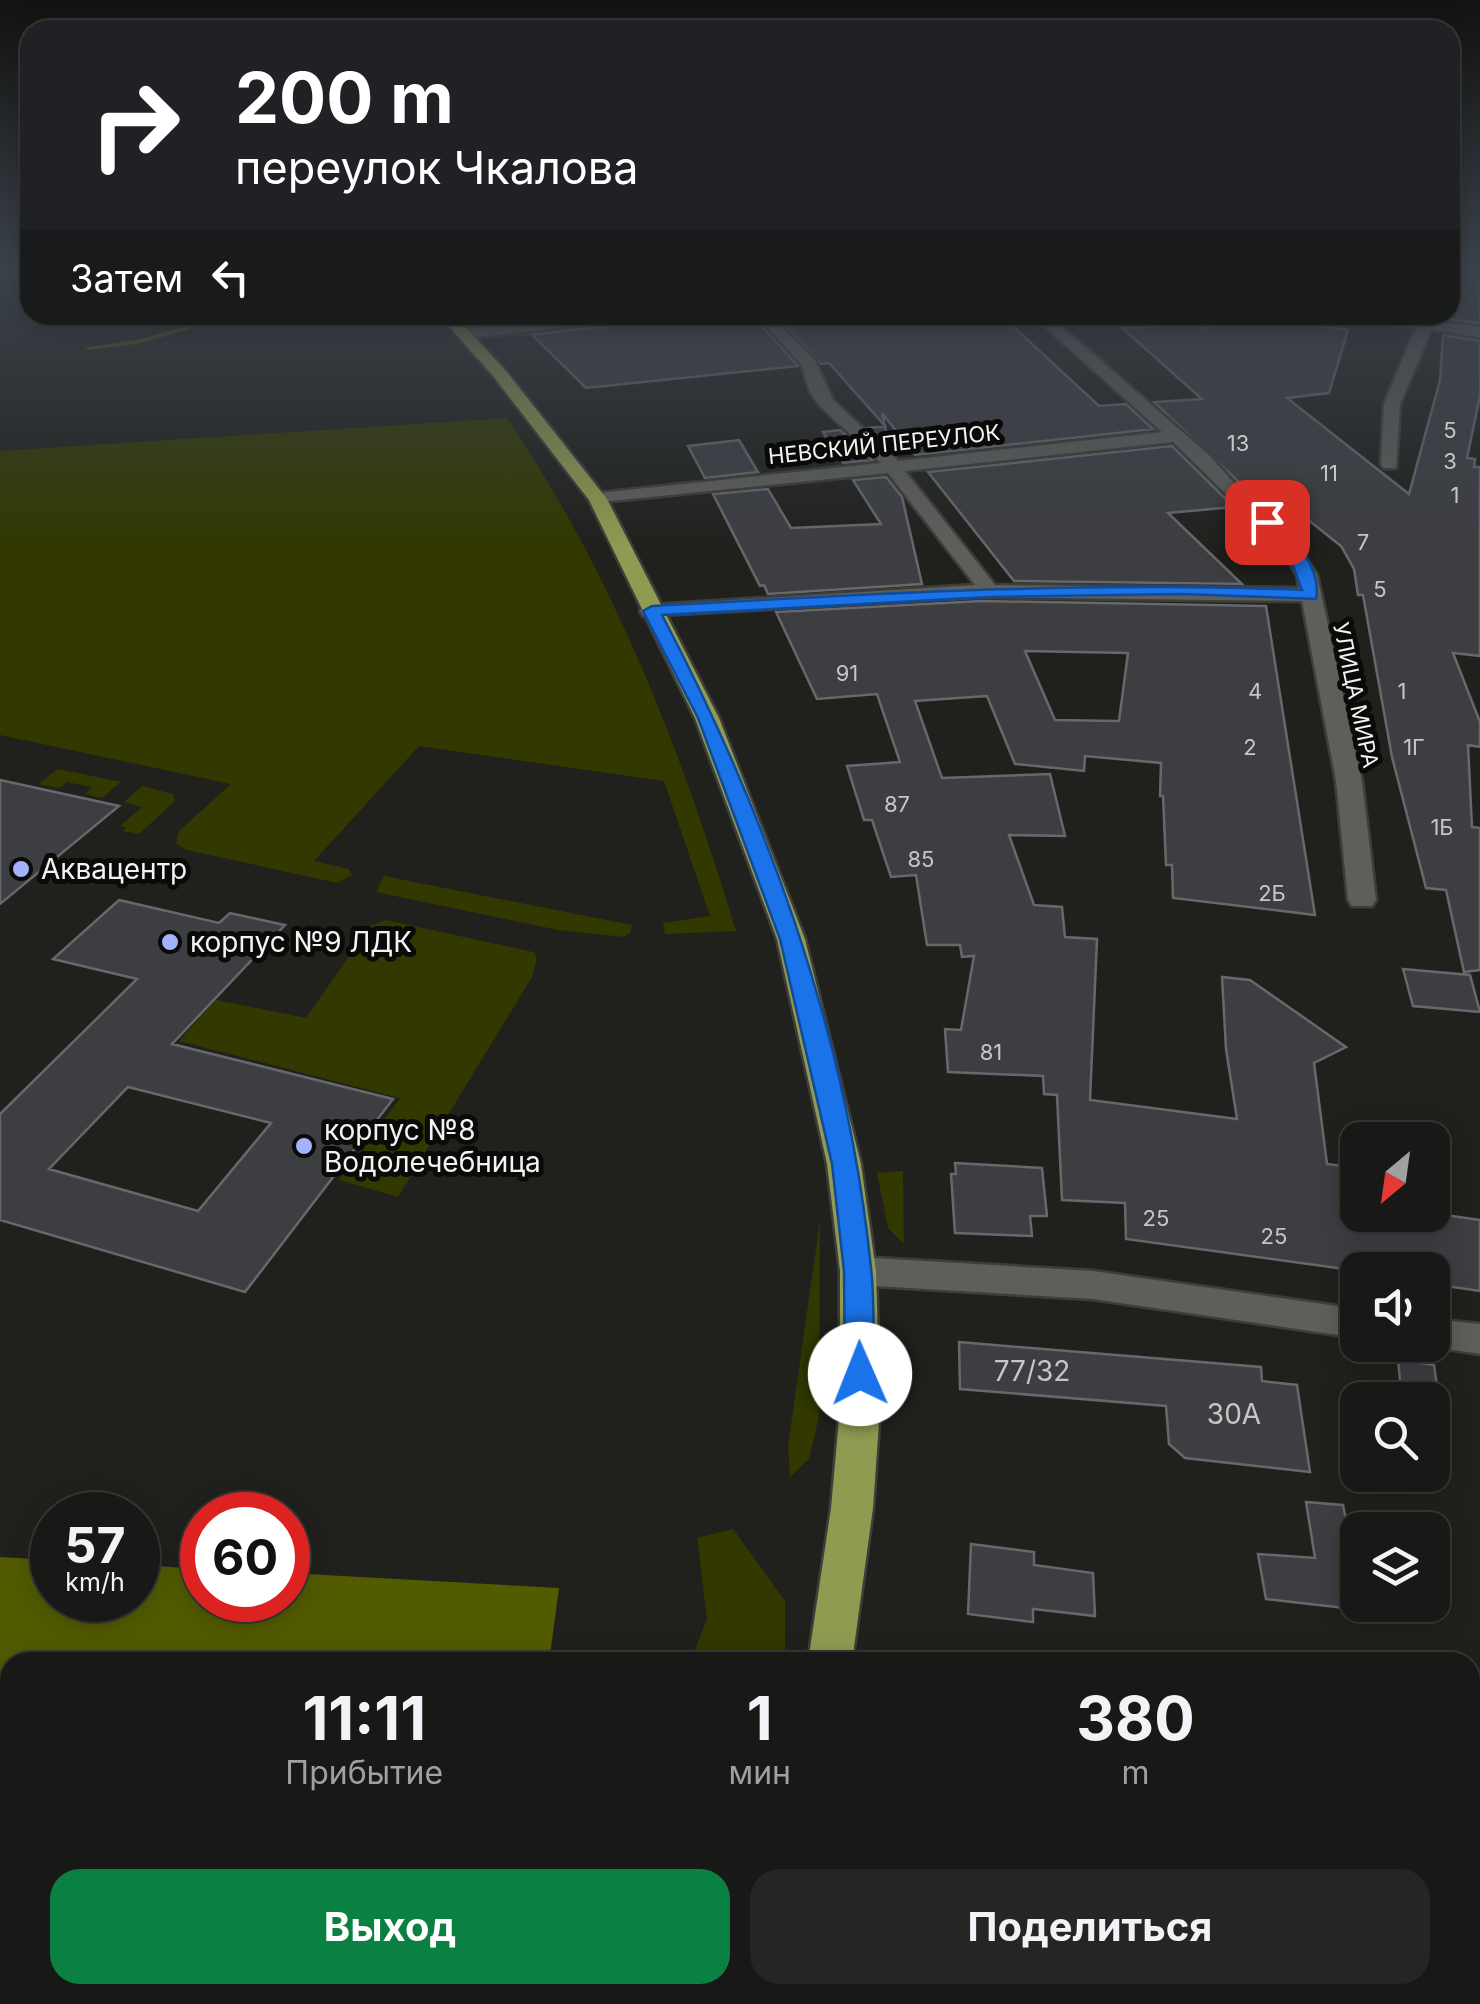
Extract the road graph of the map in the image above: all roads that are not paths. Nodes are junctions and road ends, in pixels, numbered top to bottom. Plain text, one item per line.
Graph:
1 (489, 363) edge
2 (809, 363) edge
3 (1093, 363) edge
4 (1409, 363) edge
5 (1176, 436) junction
6 (1390, 464) dead end
7 (893, 468) junction
8 (598, 500) junction
9 (989, 592) junction
10 (1310, 595) junction
11 (652, 611) junction
12 (1362, 900) dead end
13 (858, 1271) junction
14 (1340, 1321) edge
15 (1450, 1336) edge
16 (1480, 1339) edge
17 (831, 1652) edge

1 - 8 main road
2 - 7 street
3 - 5 street, УЛИЦА МИРА
4 - 6 street
5 - 7 street, НЕВСКИЙ ПЕРЕУЛОК
5 - 10 street, УЛИЦА МИРА
7 - 8 street, НЕВСКИЙ ПЕРЕУЛОК
7 - 9 street
8 - 11 main road
9 - 10 street
9 - 11 street
10 - 12 street, УЛИЦА МИРА
11 - 13 main road
13 - 14 street
13 - 17 main road
15 - 16 street

